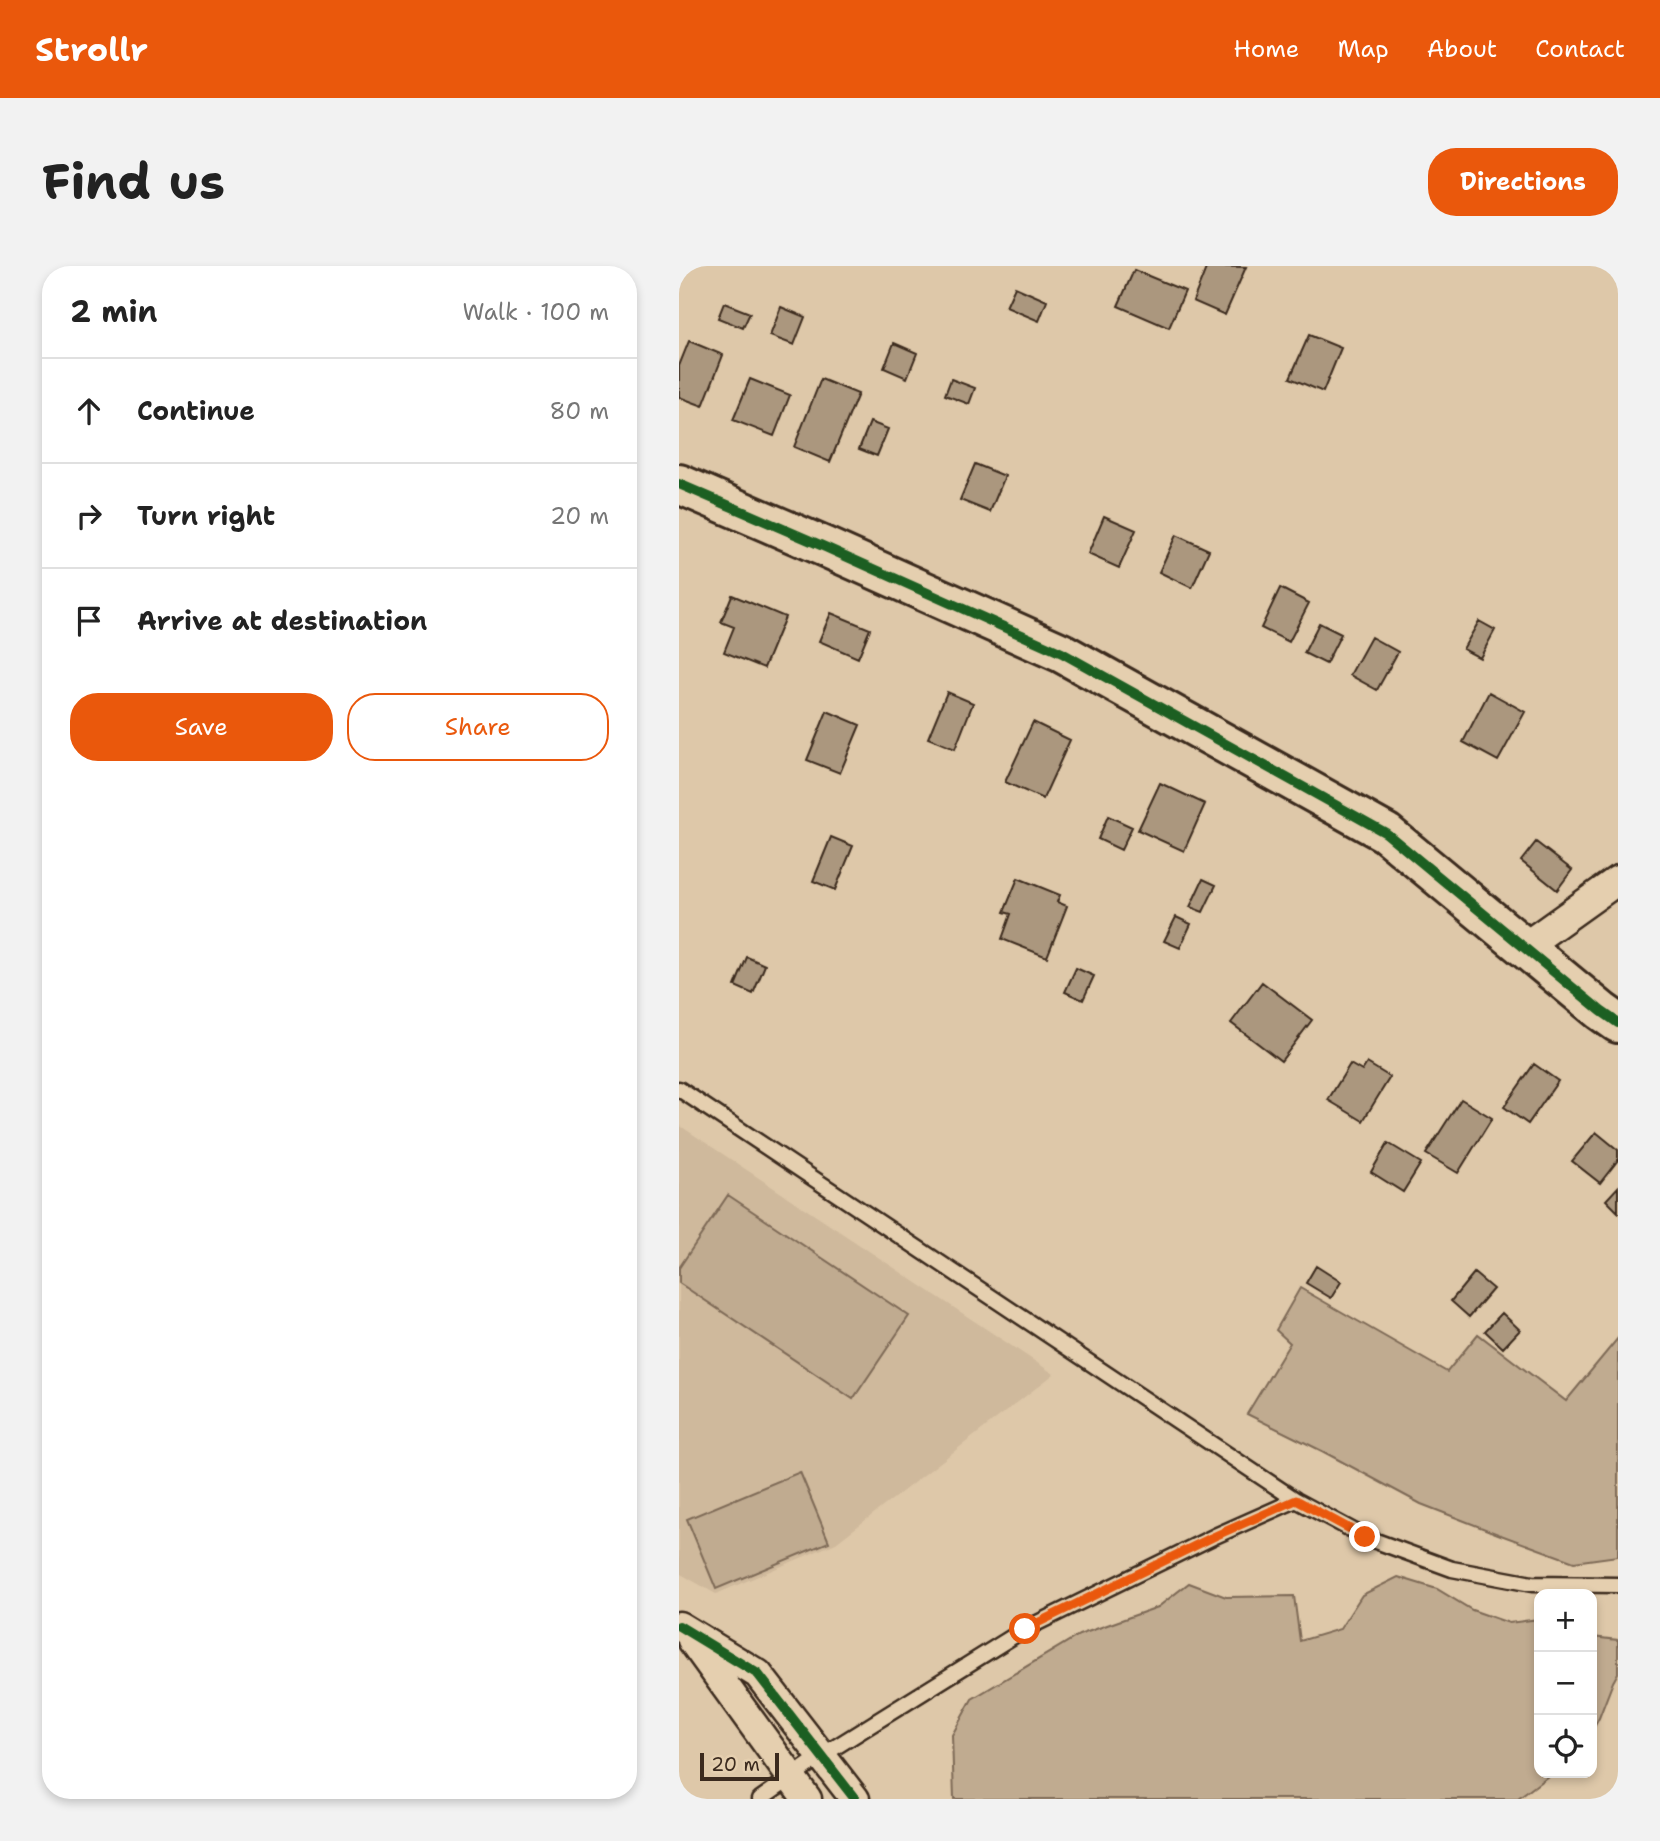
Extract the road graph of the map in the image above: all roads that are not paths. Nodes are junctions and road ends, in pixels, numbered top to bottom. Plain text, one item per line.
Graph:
1 (679, 484) edge
2 (1618, 880) edge
3 (1524, 947) junction
4 (1618, 1023) edge
5 (679, 1089) edge
6 (1296, 1500) junction
7 (1618, 1586) edge
8 (682, 1628) edge
9 (821, 1756) junction
10 (799, 1788) edge
11 (760, 1799) edge
12 (855, 1799) edge

1 - 3 street
2 - 3 street
3 - 4 street
5 - 6 lane
6 - 7 lane
6 - 9 lane
8 - 9 street
8 - 10 street
9 - 10 lane
9 - 12 street
10 - 11 lane

